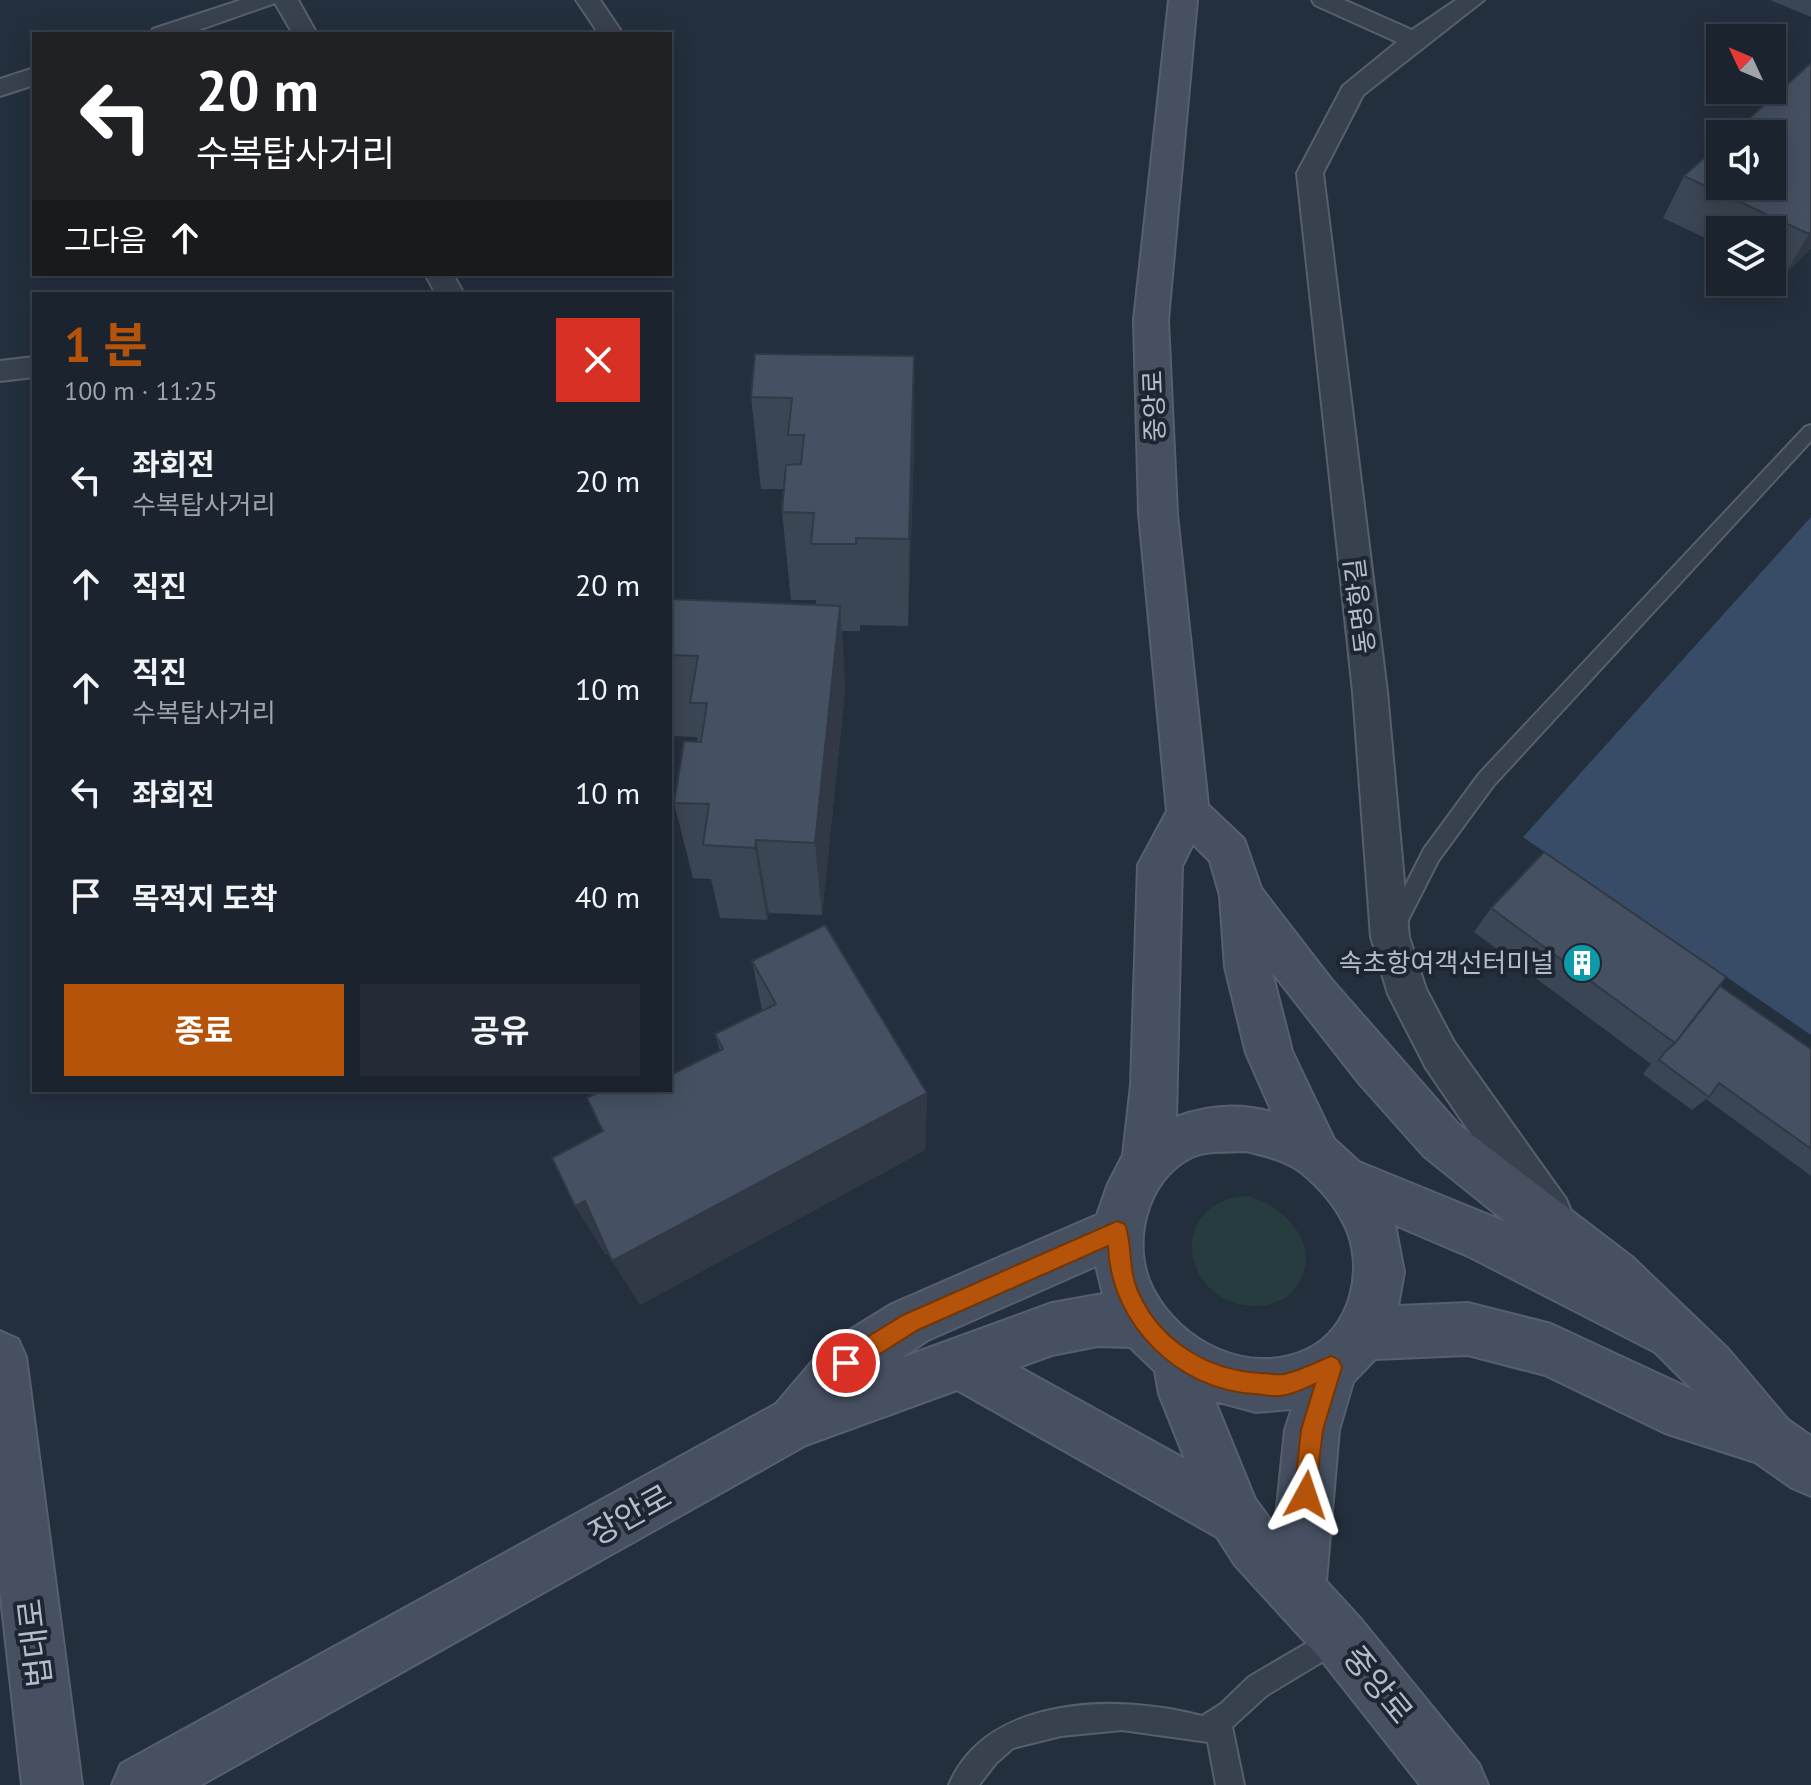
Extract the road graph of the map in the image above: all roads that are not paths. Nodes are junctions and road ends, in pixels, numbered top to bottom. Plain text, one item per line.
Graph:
1 (265, 0) edge
2 (286, 0) edge
3 (588, 0) edge
4 (1183, 0) edge
5 (1324, 0) edge
6 (1472, 0) edge
7 (168, 32) edge
8 (304, 32) edge
9 (610, 32) edge
10 (1414, 40) junction
11 (32, 77) edge
12 (0, 88) edge
13 (32, 367) edge
14 (0, 371) edge
15 (1811, 431) edge
16 (1188, 812) junction
17 (1242, 896) junction
18 (1390, 937) junction
19 (1147, 1163) junction
20 (1331, 1168) junction
21 (1117, 1231) junction
22 (1564, 1233) junction
23 (1673, 1334) junction
24 (1162, 1342) junction
25 (1347, 1350) junction
26 (0, 1357) edge
27 (960, 1363) junction
28 (792, 1424) junction
29 (1769, 1439) junction
30 (1811, 1469) edge
31 (1236, 1518) junction
32 (1297, 1587) junction
33 (1339, 1637) junction
34 (1217, 1721) junction
35 (52, 1785) edge
36 (142, 1785) edge
37 (963, 1785) edge
38 (1230, 1785) edge
39 (1458, 1785) edge

1 - 7 street
2 - 8 street
3 - 9 street
4 - 16 street, 중앙로
5 - 10 street
6 - 10 street, 동명항길
10 - 18 street, 동명항길
11 - 12 street
13 - 14 street
15 - 18 lane
16 - 17 street
16 - 19 street
17 - 20 street
17 - 22 street
18 - 22 street, 동명항길
19 - 20 street
19 - 21 street
20 - 23 street
20 - 25 street
21 - 24 street
21 - 28 street
22 - 23 street
23 - 29 street
24 - 25 street
24 - 27 street, 장안로
24 - 31 street
25 - 29 street
25 - 32 street
26 - 35 street, 법대로
27 - 28 street, 장안로
27 - 31 street
28 - 36 street, 장안로
29 - 30 street
31 - 32 street, 중앙로
32 - 33 street, 중앙로
33 - 34 lane
33 - 39 street, 중앙로
34 - 37 lane
34 - 38 lane

